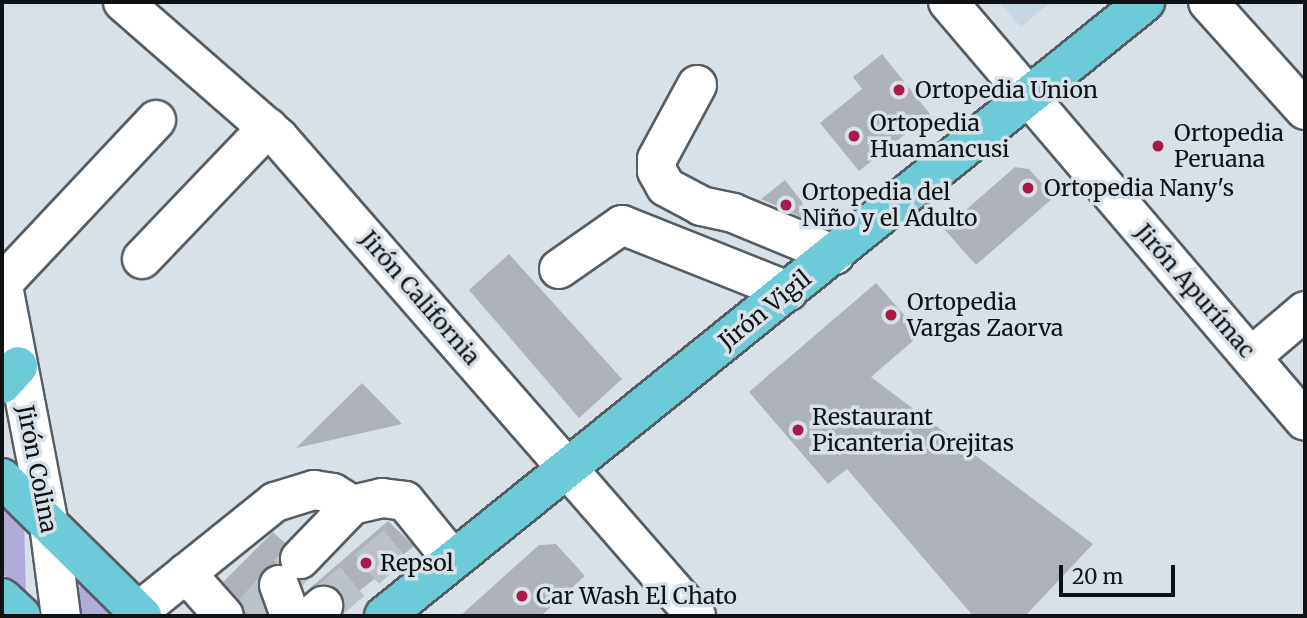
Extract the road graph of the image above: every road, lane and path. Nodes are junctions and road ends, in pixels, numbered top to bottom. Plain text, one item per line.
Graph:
1 (123, 2) edge
2 (948, 2) edge
3 (1146, 2) edge
4 (1208, 2) edge
5 (697, 85) dead end
6 (1029, 97) junction
7 (1305, 110) edge
8 (156, 120) dead end
9 (268, 127) junction
10 (835, 254) junction
11 (142, 260) dead end
12 (559, 269) dead end
13 (2, 282) edge
14 (788, 291) junction
15 (1305, 311) edge
16 (1251, 357) junction
17 (10, 375) edge
18 (1304, 415) edge
19 (570, 468) junction
20 (2, 478) edge
21 (275, 502) junction
22 (352, 505) junction
23 (49, 524) junction
24 (453, 560) junction
25 (186, 573) junction
26 (302, 588) edge
27 (2, 598) edge
28 (140, 614) edge
29 (21, 616) edge
30 (61, 616) edge
31 (224, 616) edge
32 (384, 616) edge
33 (696, 616) edge

1 - 9 street, Jirón California
2 - 6 street, Jirón Apurímac
3 - 6 main road, Jirón Vigil
4 - 7 street
5 - 10 street
6 - 10 main road, Jirón Vigil
6 - 16 street, Jirón Apurímac
8 - 13 street
9 - 11 street
9 - 19 street, Jirón California
10 - 14 main road, Jirón Vigil
12 - 14 street
13 - 17 street, Jirón Colina
14 - 19 main road, Jirón Vigil
15 - 16 street
16 - 18 street, Jirón Apurímac
17 - 23 street, Jirón Colina
19 - 24 main road, Jirón Vigil
19 - 33 street, Jirón California
20 - 23 main road
21 - 22 street
21 - 25 street
21 - 26 street
22 - 24 street
22 - 26 street
23 - 28 main road
23 - 30 street, Jirón Colina
24 - 32 main road, Jirón Vigil
25 - 28 street
25 - 31 street
27 - 29 main road

